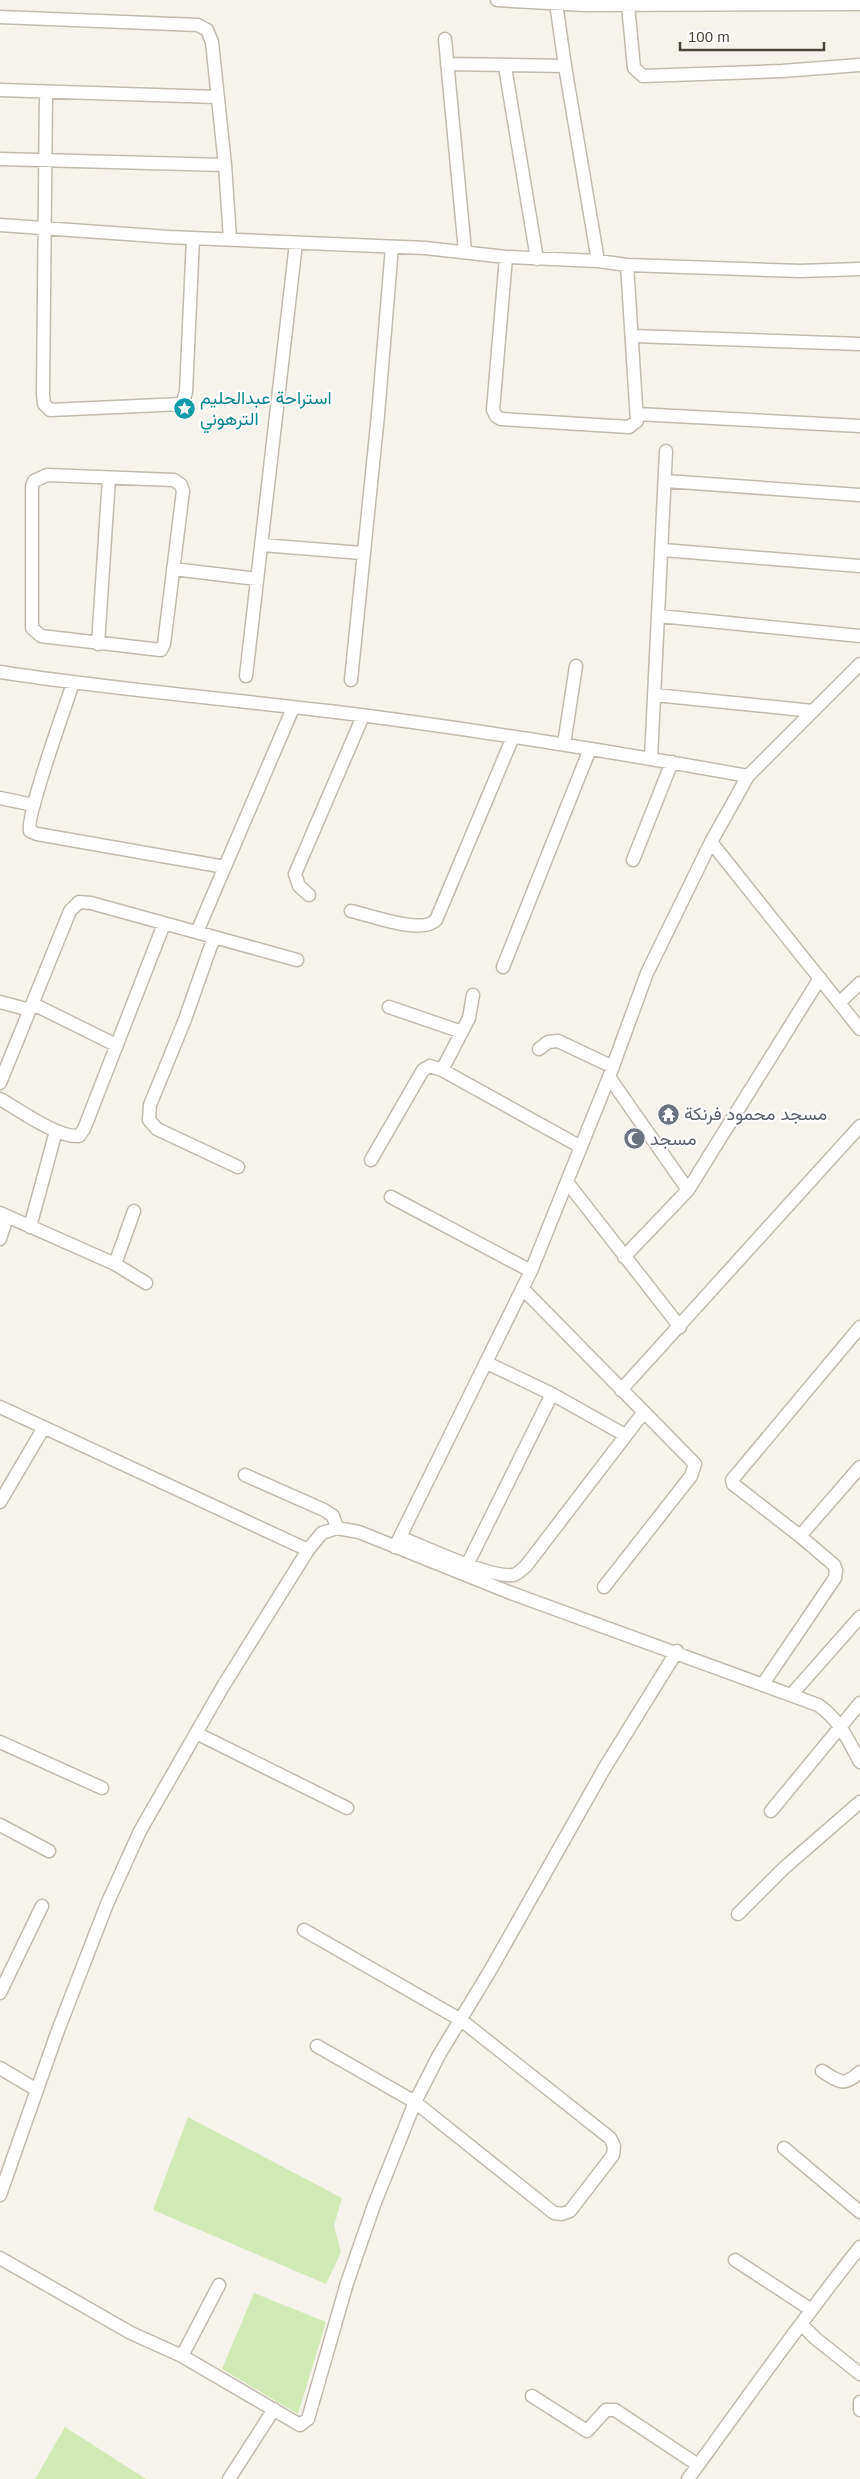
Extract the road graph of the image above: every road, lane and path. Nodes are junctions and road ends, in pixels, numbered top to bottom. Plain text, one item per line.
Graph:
1 (497, 0) edge
2 (556, 3) junction
3 (586, 3) edge
4 (628, 4) junction
5 (860, 4) edge
6 (0, 17) edge
7 (445, 39) dead end
8 (446, 64) junction
9 (564, 66) junction
10 (860, 66) edge
11 (505, 67) junction
12 (0, 90) edge
13 (46, 92) junction
14 (217, 97) junction
15 (0, 159) edge
16 (44, 160) junction
17 (225, 165) junction
18 (0, 225) edge
19 (44, 228) junction
20 (193, 238) junction
21 (230, 239) junction
22 (296, 243) junction
23 (392, 247) junction
24 (465, 251) junction
25 (506, 257) junction
26 (537, 259) junction
27 (598, 261) junction
28 (627, 265) junction
29 (860, 269) edge
30 (633, 336) junction
31 (860, 344) edge
32 (637, 414) junction
33 (860, 426) edge
34 (666, 451) dead end
35 (109, 478) junction
36 (665, 481) junction
37 (860, 496) edge
38 (262, 545) junction
39 (663, 550) junction
40 (362, 553) junction
41 (860, 566) edge
42 (172, 569) junction
43 (257, 579) junction
44 (659, 616) junction
45 (860, 636) edge
46 (98, 644) junction
47 (860, 664) edge
48 (576, 666) dead end
49 (0, 672) edge
50 (246, 676) dead end
51 (351, 680) dead end
52 (73, 684) junction
53 (655, 695) junction
54 (293, 708) junction
55 (813, 711) junction
56 (363, 716) junction
57 (513, 736) junction
58 (564, 744) junction
59 (590, 749) junction
60 (651, 759) junction
61 (672, 762) junction
62 (748, 776) junction
63 (0, 798) edge
64 (34, 805) junction
65 (711, 842) junction
66 (633, 860) dead end
67 (225, 867) junction
68 (309, 895) dead end
69 (351, 911) dead end
70 (164, 924) junction
71 (197, 932) junction
72 (214, 937) junction
73 (297, 960) dead end
74 (504, 967) dead end
75 (820, 978) junction
76 (860, 983) edge
77 (473, 995) dead end
78 (0, 1002) edge
79 (839, 1003) junction
80 (31, 1007) junction
81 (389, 1007) dead end
82 (860, 1029) edge
83 (462, 1032) junction
84 (116, 1045) junction
85 (538, 1049) dead end
86 (442, 1070) junction
87 (611, 1072) junction
88 (0, 1084) edge
89 (0, 1099) edge
90 (860, 1126) edge
91 (56, 1131) junction
92 (581, 1147) junction
93 (372, 1160) dead end
94 (238, 1167) dead end
95 (567, 1182) junction
96 (688, 1190) junction
97 (391, 1196) dead end
98 (134, 1211) dead end
99 (3, 1215) edge
100 (30, 1227) junction
101 (0, 1239) edge
102 (624, 1258) junction
103 (115, 1264) junction
104 (531, 1271) junction
105 (146, 1283) dead end
106 (523, 1289) junction
107 (680, 1326) junction
108 (860, 1327) edge
109 (487, 1363) junction
110 (621, 1390) junction
111 (552, 1394) junction
112 (0, 1407) edge
113 (644, 1412) junction
114 (44, 1429) junction
115 (625, 1435) junction
116 (860, 1467) edge
117 (245, 1475) dead end
118 (0, 1502) edge
119 (337, 1528) junction
120 (800, 1536) junction
121 (398, 1542) junction
122 (308, 1550) junction
123 (467, 1565) junction
124 (604, 1588) dead end
125 (860, 1617) edge
126 (677, 1651) junction
127 (763, 1684) junction
128 (792, 1694) junction
129 (860, 1703) edge
130 (840, 1726) junction
131 (196, 1733) junction
132 (0, 1742) edge
133 (860, 1762) edge
134 (102, 1788) dead end
135 (860, 1802) edge
136 (348, 1808) dead end
137 (771, 1811) dead end
138 (0, 1825) edge
139 (49, 1852) dead end
140 (42, 1906) dead end
141 (738, 1914) dead end
142 (304, 1930) dead end
143 (0, 1993) edge
144 (461, 2020) junction
145 (317, 2046) dead end
146 (0, 2068) edge
147 (822, 2071) dead end
148 (860, 2072) edge
149 (37, 2090) junction
150 (416, 2102) junction
151 (784, 2148) dead end
152 (5, 2161) edge
153 (0, 2195) edge
154 (860, 2212) edge
155 (860, 2247) edge
156 (0, 2258) edge
157 (735, 2260) dead end
158 (220, 2284) dead end
159 (810, 2309) junction
160 (801, 2324) junction
161 (182, 2356) junction
162 (860, 2374) edge
163 (532, 2396) dead end
164 (860, 2402) edge
165 (274, 2409) junction
166 (860, 2410) edge
167 (698, 2465) junction
168 (229, 2478) edge
169 (688, 2479) edge

1 - 2 street
2 - 3 street
2 - 9 street
3 - 4 street
4 - 5 street
4 - 10 street
6 - 14 street
7 - 8 street
8 - 11 street
8 - 24 street
9 - 11 street
9 - 27 street
11 - 26 street
12 - 13 street
13 - 14 street
13 - 16 street
14 - 17 street
15 - 16 street
16 - 17 street
16 - 19 street
17 - 21 street
18 - 19 street
19 - 20 street
19 - 20 street
20 - 21 street
21 - 22 street
22 - 23 street
22 - 38 street
23 - 24 street
23 - 40 street
24 - 25 street
25 - 26 street
25 - 32 street
26 - 27 street
27 - 28 street
28 - 29 street
28 - 30 street
30 - 31 street
30 - 32 street
32 - 33 street
34 - 36 street
35 - 42 street
35 - 46 street
35 - 46 street
36 - 37 street
36 - 39 street
38 - 40 street
38 - 43 street
39 - 41 street
39 - 44 street
40 - 51 street
42 - 43 street
42 - 46 street
43 - 50 street
44 - 45 street
44 - 53 street
47 - 55 street
48 - 58 street
49 - 52 street
52 - 54 street
52 - 64 street
53 - 55 street
53 - 60 street
54 - 56 street
54 - 67 street
55 - 62 street
56 - 57 street
56 - 68 street
57 - 58 street
57 - 69 street
58 - 59 street
59 - 60 street
59 - 74 street
60 - 61 street
61 - 62 street
61 - 66 street
62 - 65 street
63 - 64 street
64 - 67 street
65 - 75 street
65 - 87 street
67 - 71 street
70 - 71 street
70 - 80 street
70 - 84 street
71 - 72 street
72 - 73 street
72 - 94 street
75 - 79 street
75 - 96 street
76 - 79 street
77 - 83 street
78 - 80 street
79 - 82 street
80 - 84 street
80 - 88 street
81 - 83 street
83 - 86 street
84 - 91 street
85 - 87 street
86 - 92 street
86 - 93 street
87 - 92 street
87 - 96 street
89 - 91 street
90 - 107 street
91 - 100 street
92 - 95 street
95 - 102 street
95 - 104 street
96 - 102 street
97 - 104 street
98 - 103 street
99 - 100 street
99 - 101 street
100 - 103 street
102 - 107 street
103 - 105 street
104 - 106 street
106 - 109 street
106 - 110 street
107 - 110 street
108 - 120 street
109 - 111 street
109 - 121 street
110 - 113 street
111 - 115 street
111 - 123 street
112 - 114 street
113 - 115 street
113 - 124 street
114 - 118 street
114 - 122 street
115 - 123 street
116 - 120 street
117 - 119 street
119 - 121 street
119 - 122 street
120 - 127 street
121 - 123 street
121 - 126 street
122 - 131 street
125 - 128 street
126 - 127 street
126 - 144 street
127 - 128 street
128 - 130 street
129 - 130 street
130 - 133 street
130 - 137 street
131 - 136 street
131 - 149 street
132 - 134 street
135 - 141 street
138 - 139 street
140 - 143 street
142 - 144 street
144 - 150 street
144 - 150 street
145 - 150 street
146 - 149 street
147 - 148 street
149 - 152 street
150 - 165 street
151 - 154 street
152 - 153 street
155 - 159 street
156 - 161 street
157 - 159 street
158 - 161 street
159 - 160 street
160 - 162 street
160 - 167 street
161 - 165 street
163 - 167 street
164 - 166 street
165 - 168 street
167 - 169 street

